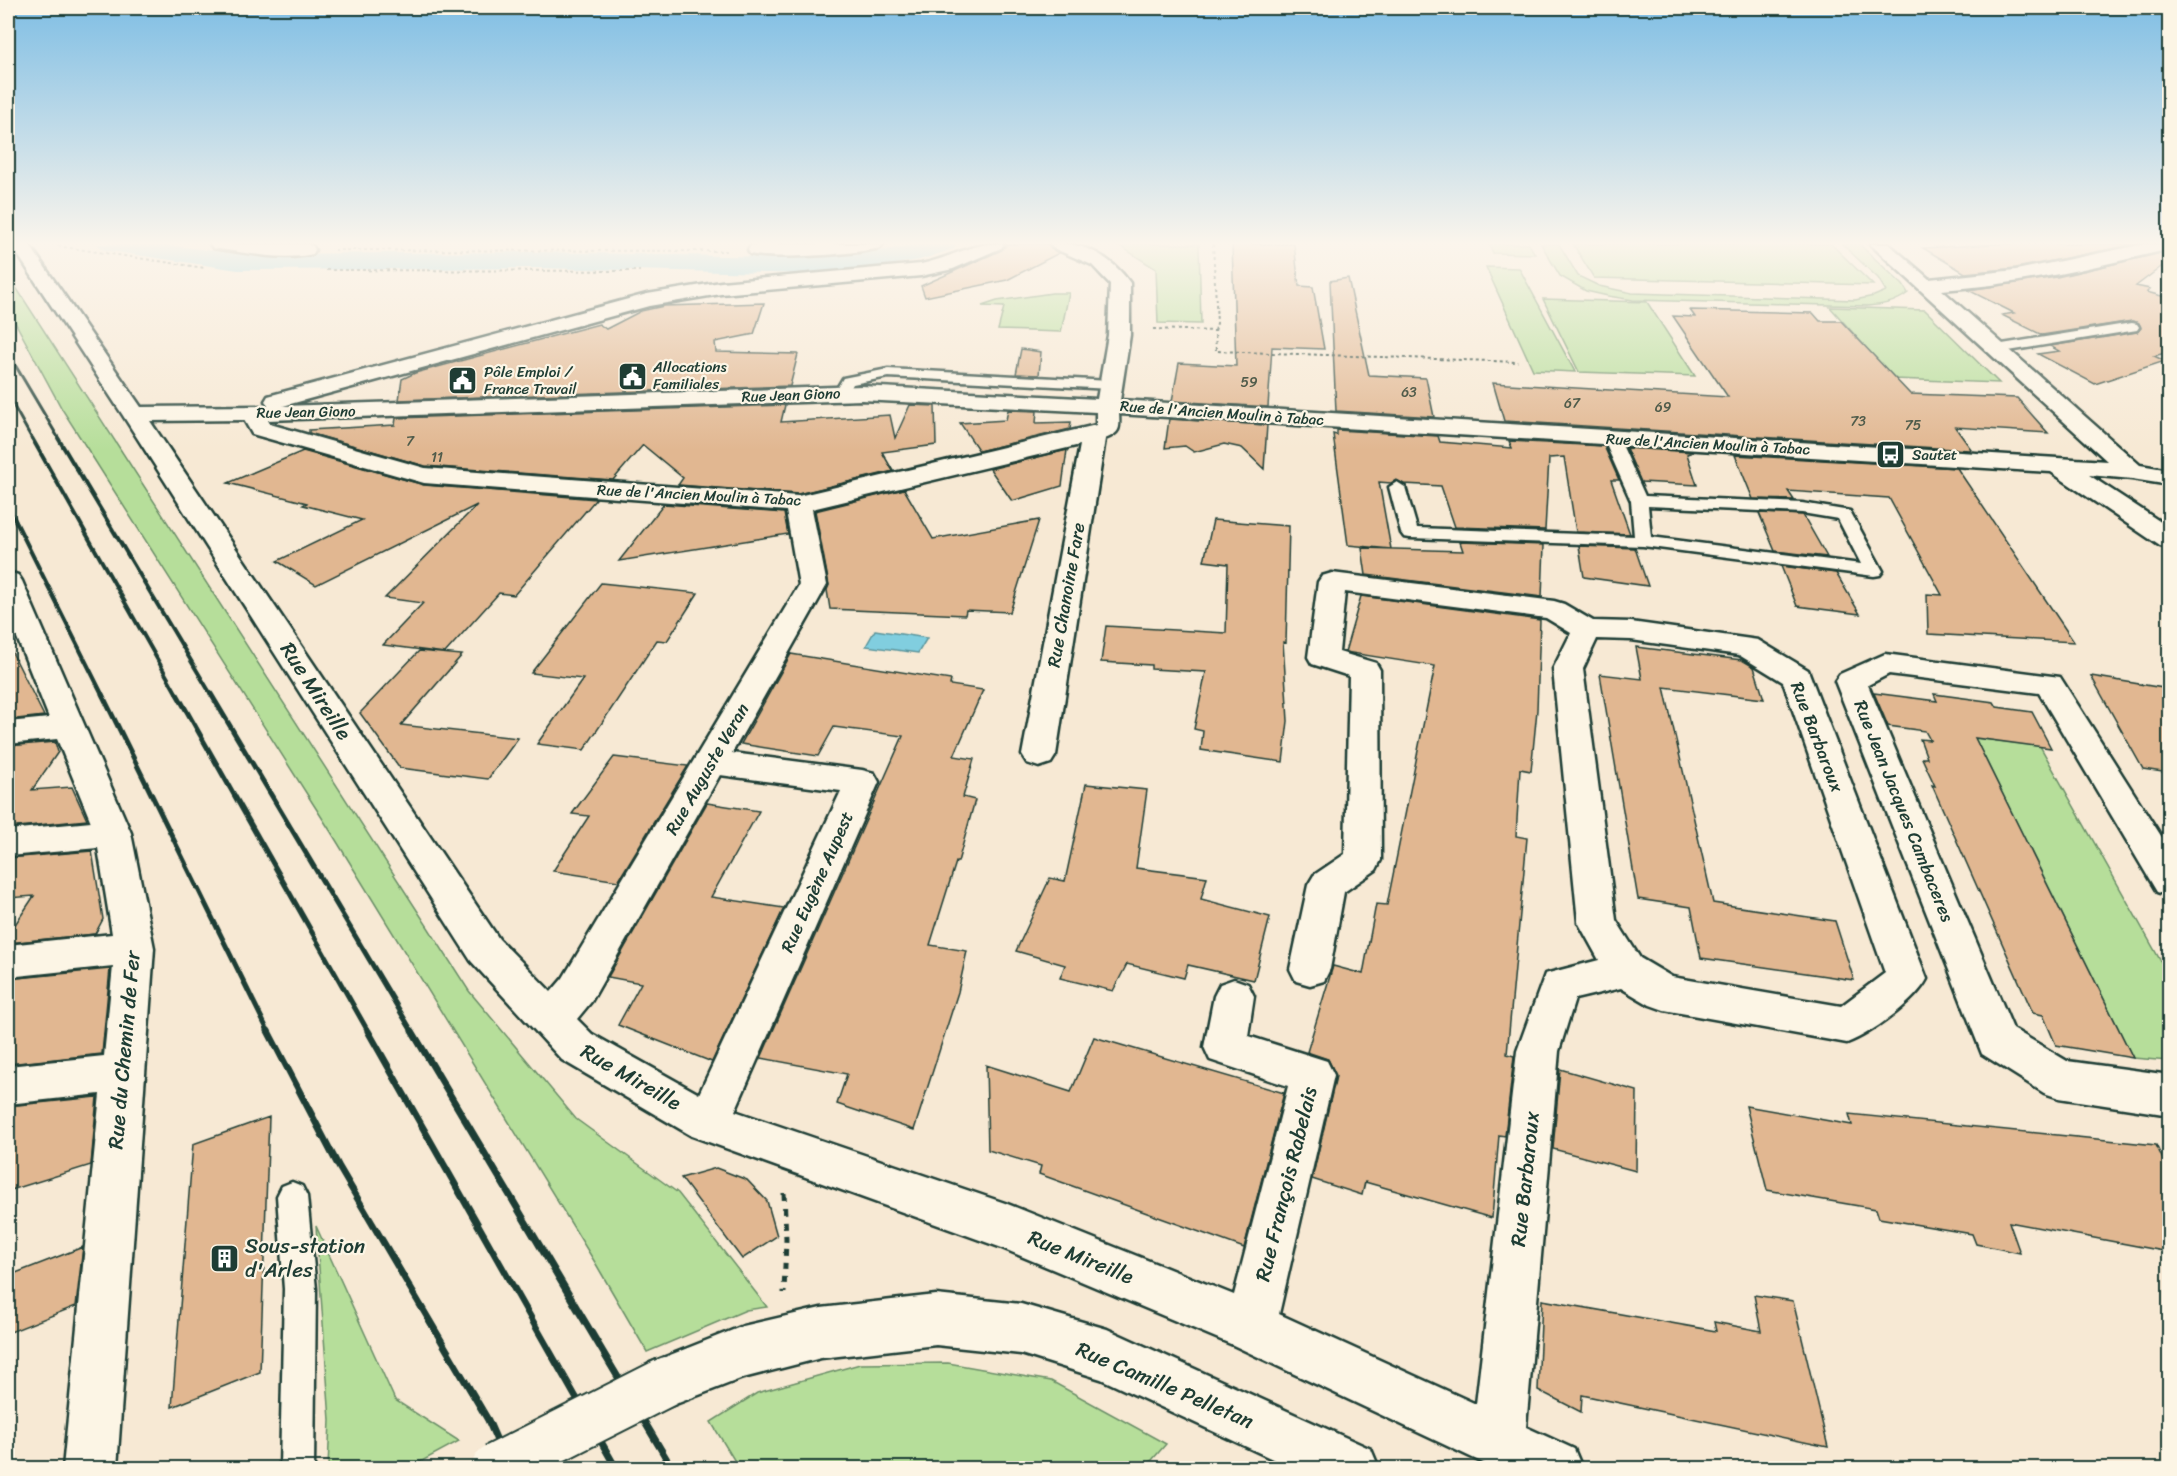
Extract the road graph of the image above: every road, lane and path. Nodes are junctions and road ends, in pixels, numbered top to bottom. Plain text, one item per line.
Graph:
1 (66, 313) edge
2 (600, 313) edge
3 (1119, 313) edge
4 (1215, 313) edge
5 (1956, 313) edge
6 (1119, 327) junction
7 (2132, 327) dead end
8 (1215, 331) junction
9 (1996, 349) junction
10 (1518, 362) dead end
11 (1109, 396) junction
12 (221, 413) junction
13 (253, 413) junction
14 (134, 414) junction
15 (1094, 435) junction
16 (1611, 438) junction
17 (2057, 465) junction
18 (2132, 471) junction
19 (2169, 478) edge
20 (1397, 487) dead end
21 (1639, 501) junction
22 (798, 504) junction
23 (2169, 540) edge
24 (1643, 541) junction
25 (8, 581) edge
26 (1587, 630) junction
27 (22, 650) edge
28 (68, 727) junction
29 (8, 733) edge
30 (1039, 755) dead end
31 (711, 762) junction
32 (113, 833) junction
33 (8, 843) edge
34 (2169, 882) edge
35 (134, 948) junction
36 (8, 961) edge
37 (1310, 969) dead end
38 (1626, 970) junction
39 (1234, 996) dead end
40 (552, 1020) junction
41 (122, 1073) junction
42 (8, 1085) edge
43 (2169, 1095) edge
44 (708, 1122) junction
45 (292, 1196) dead end
46 (1251, 1327) junction
47 (1498, 1443) junction
48 (90, 1468) edge
49 (297, 1468) edge
50 (496, 1468) edge
51 (1352, 1468) edge
52 (1555, 1468) edge

1 - 14 street, Rue Mireille
2 - 12 street
3 - 6 street
4 - 8 path
5 - 9 street
6 - 8 path
6 - 11 street
7 - 9 lane
8 - 10 path
9 - 18 street
11 - 13 street, Rue Jean Giono
11 - 15 street, Rue de l'Ancien Moulin à Tabac
11 - 16 street, Rue de l'Ancien Moulin à Tabac
12 - 13 street, Rue Jean Giono
12 - 14 street, Rue Jean Giono
13 - 22 street, Rue de l'Ancien Moulin à Tabac
14 - 40 street, Rue Mireille
15 - 22 street, Rue de l'Ancien Moulin à Tabac
15 - 30 street, Rue Chanoine Fare
16 - 17 street, Rue de l'Ancien Moulin à Tabac
16 - 21 lane
17 - 18 street, Rue de l'Ancien Moulin à Tabac
17 - 23 street
18 - 19 street, Rue de l'Ancien Moulin à Tabac
20 - 24 lane
21 - 24 lane
21 - 24 lane
22 - 31 street, Rue Auguste Veran
25 - 27 street, Rue du Chemin de Fer
26 - 37 street
26 - 38 street, Rue Barbaroux
26 - 38 street, Rue Barbaroux
27 - 28 street, Rue du Chemin de Fer
28 - 29 street
28 - 32 street, Rue du Chemin de Fer
31 - 40 street, Rue Auguste Veran
31 - 44 street, Rue Eugène Aupest
32 - 33 street
32 - 35 street, Rue du Chemin de Fer
34 - 43 street, Rue Jean Jacques Cambaceres
35 - 36 street
35 - 41 street, Rue du Chemin de Fer
38 - 47 street, Rue Barbaroux
39 - 46 street, Rue François Rabelais
40 - 44 street, Rue Mireille
41 - 42 street
41 - 48 street, Rue du Chemin de Fer
44 - 46 street, Rue Mireille
45 - 49 lane
46 - 47 street, Rue Mireille
47 - 52 street, Rue Mireille
50 - 51 street, Rue Camille Pelletan, bridge

